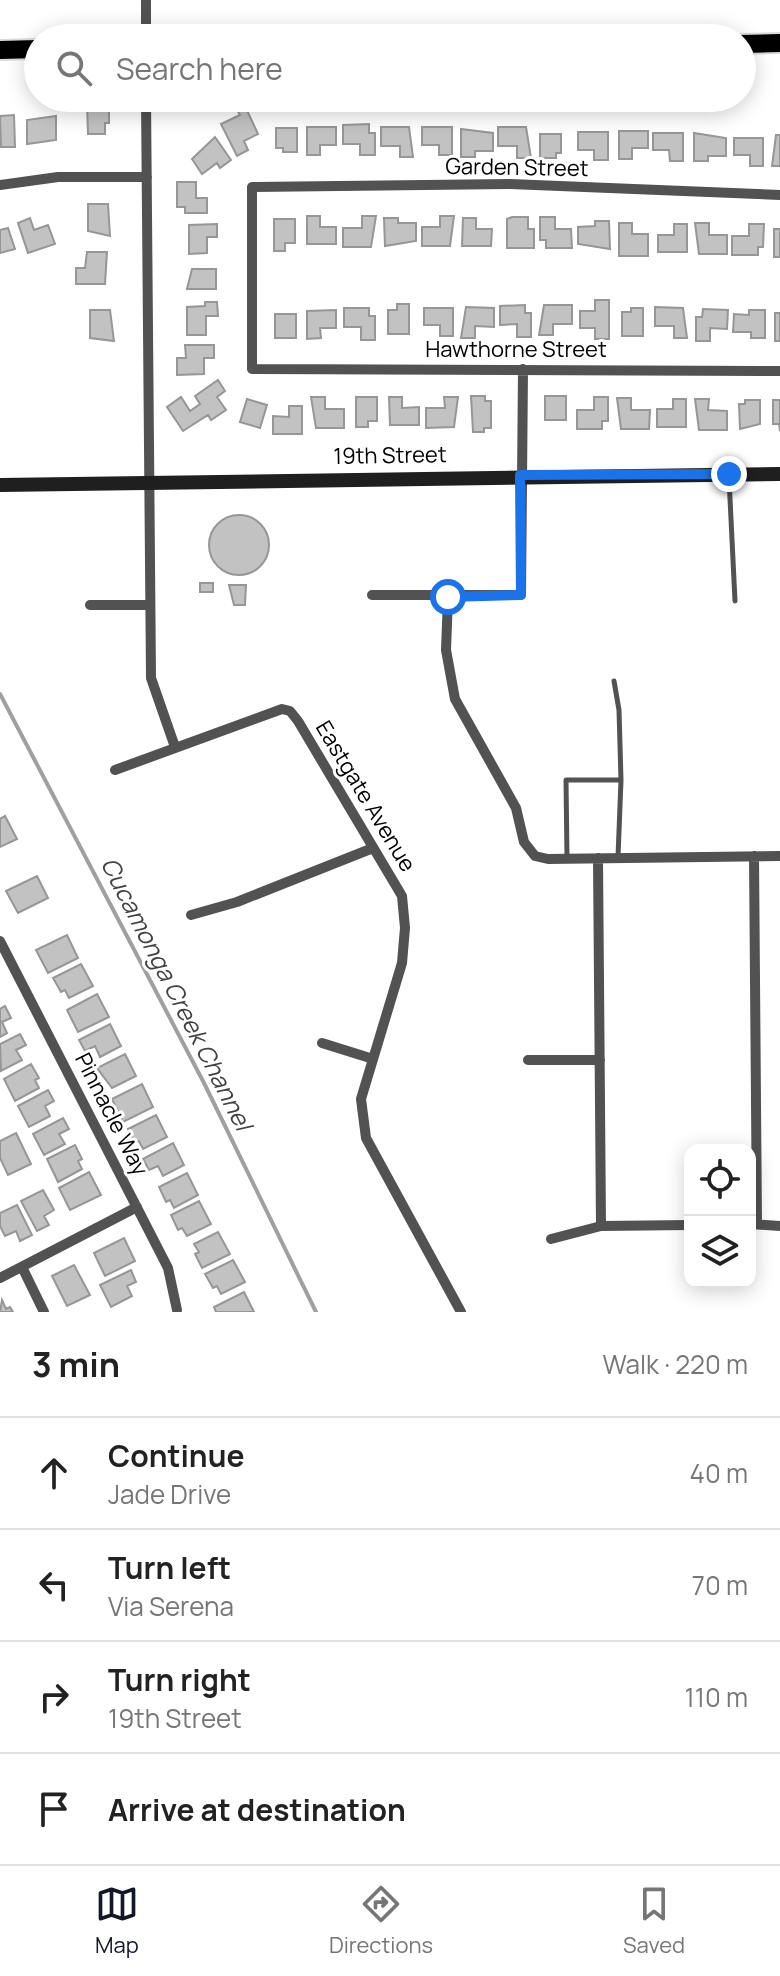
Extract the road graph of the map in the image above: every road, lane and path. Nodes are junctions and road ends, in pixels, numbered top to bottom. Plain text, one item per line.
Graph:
1 (146, 0) edge
2 (146, 24) edge
3 (780, 43) edge
4 (756, 44) edge
5 (24, 49) edge
6 (0, 50) edge
7 (146, 112) edge
8 (147, 177) junction
9 (0, 185) edge
10 (780, 195) edge
11 (252, 369) joint
12 (523, 369) junction
13 (780, 371) edge
14 (729, 474) junction
15 (780, 474) edge
16 (520, 475) junction
17 (147, 484) junction
18 (0, 485) edge
19 (372, 595) dead end
20 (448, 597) junction
21 (735, 601) dead end
22 (90, 605) dead end
23 (150, 605) junction
24 (614, 681) dead end
25 (175, 747) junction
26 (115, 770) dead end
27 (621, 780) junction
28 (373, 848) junction
29 (754, 856) junction
30 (780, 856) edge
31 (598, 858) junction
32 (618, 858) junction
33 (567, 859) junction
34 (191, 915) dead end
35 (1, 945) edge
36 (322, 1043) dead end
37 (370, 1058) junction
38 (528, 1060) dead end
39 (600, 1060) junction
40 (137, 1207) junction
41 (754, 1216) edge
42 (756, 1224) edge
43 (684, 1225) edge
44 (601, 1226) junction
45 (780, 1226) edge
46 (551, 1239) dead end
47 (22, 1267) junction
48 (0, 1278) edge
49 (177, 1310) dead end
50 (44, 1312) edge
51 (461, 1312) edge

1 - 2 street
3 - 4 highway
5 - 6 highway
7 - 8 street
8 - 9 street
8 - 17 street
10 - 11 street, Garden Street
11 - 12 street, Hawthorne Street
12 - 13 street, Hawthorne Street
12 - 16 street
14 - 15 main road, 19th Street
14 - 16 main road, 19th Street
14 - 21 lane
16 - 17 main road, 19th Street
16 - 20 street
17 - 18 main road, 19th Street
17 - 23 street
19 - 20 street
20 - 33 street
22 - 23 street
23 - 25 street
24 - 27 lane
25 - 26 street
25 - 28 street, Eastgate Avenue
27 - 32 lane
27 - 33 lane
28 - 34 street
28 - 37 street, Eastgate Avenue
29 - 30 street
29 - 32 street
29 - 41 street
31 - 32 street
31 - 33 street
31 - 39 street
35 - 40 street, Pinnacle Way
36 - 37 street
37 - 51 street, Eastgate Avenue
38 - 39 street
39 - 44 street
40 - 47 street
40 - 49 street, Pinnacle Way
42 - 45 street
43 - 44 street
44 - 46 street
47 - 48 street
47 - 50 street

